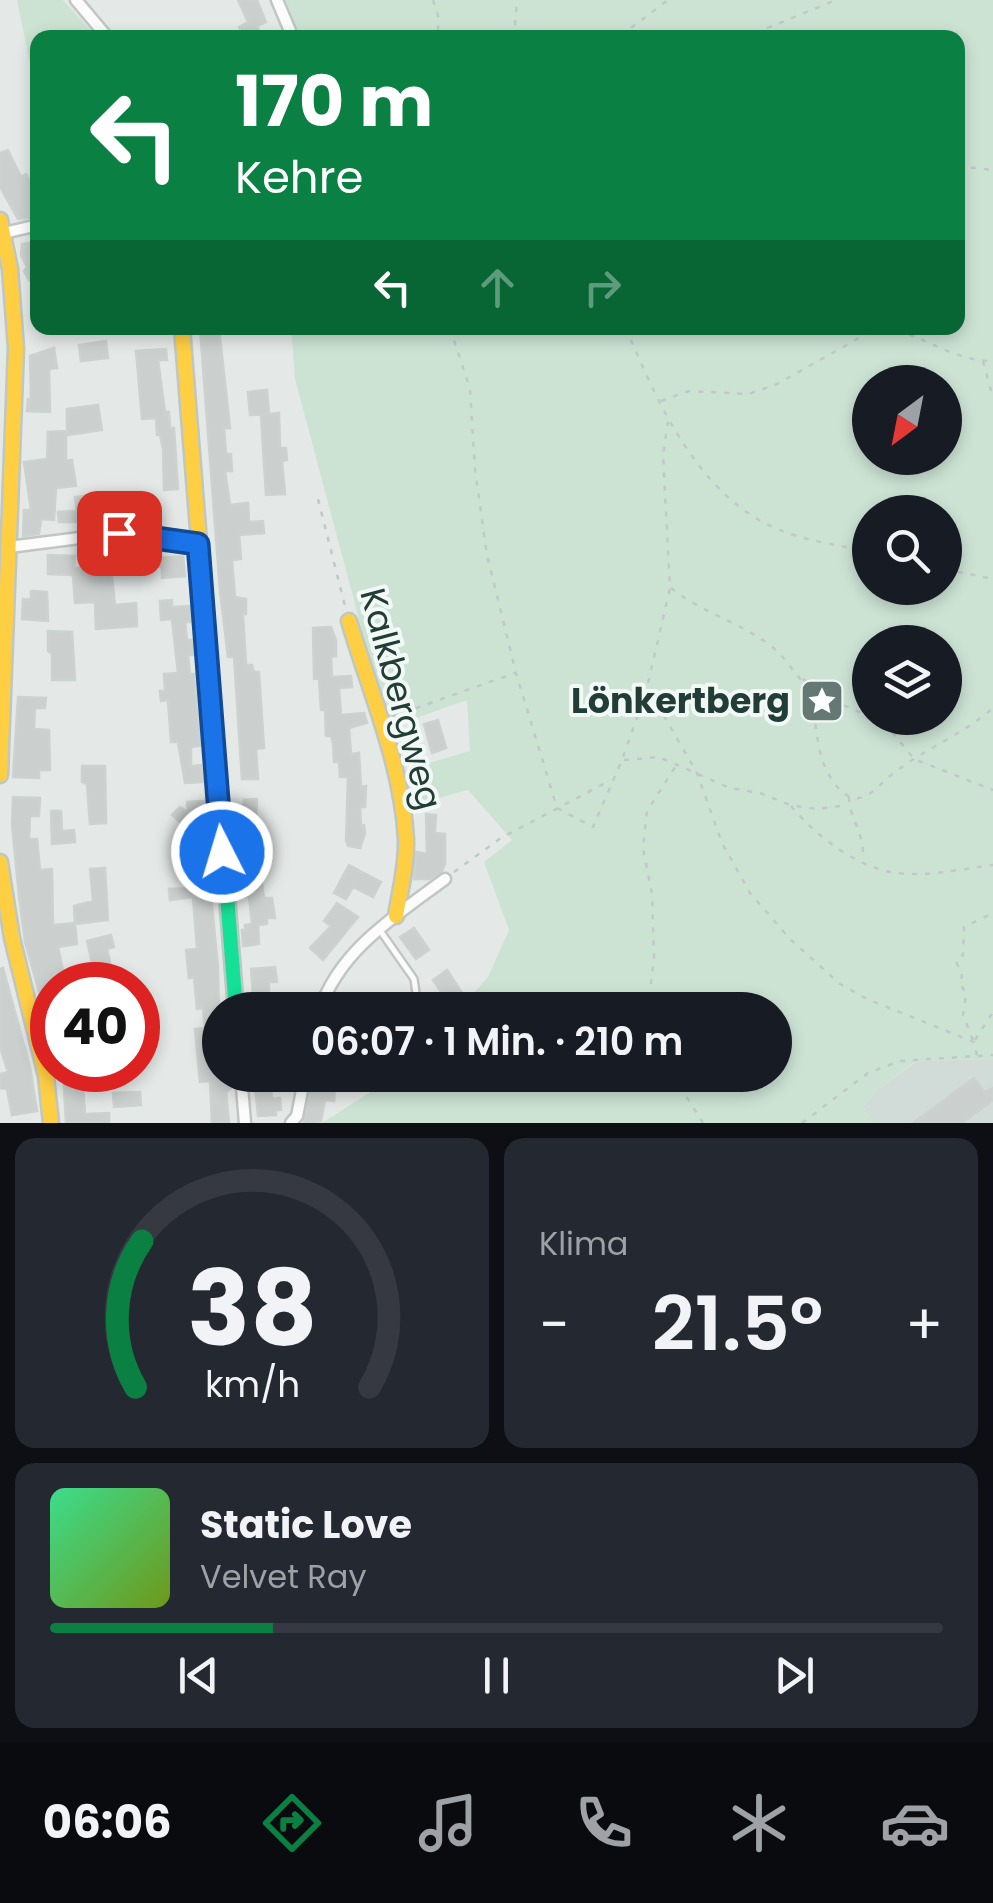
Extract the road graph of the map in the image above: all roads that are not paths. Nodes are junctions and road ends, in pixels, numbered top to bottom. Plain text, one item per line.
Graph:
1 (76, 0) edge
2 (277, 0) edge
3 (101, 30) edge
4 (290, 30) edge
5 (30, 225) edge
6 (2, 227) edge
7 (183, 335) edge
8 (198, 544) junction
9 (9, 547) junction
10 (348, 622) road end
11 (0, 775) edge
12 (0, 862) edge
13 (445, 879) road end
14 (396, 916) junction
15 (379, 929) junction
16 (235, 992) edge
17 (329, 992) edge
18 (416, 992) edge
19 (242, 1092) edge
20 (301, 1092) edge
21 (51, 1123) edge
22 (245, 1123) edge
23 (292, 1123) edge

1 - 3 street
2 - 4 street
5 - 6 street
6 - 9 street
7 - 8 street
8 - 9 street
8 - 16 street
9 - 11 street
10 - 14 street, Kalkbergweg
12 - 21 street
13 - 14 street
14 - 15 street
15 - 17 street
15 - 18 lane
19 - 22 street
20 - 23 street

